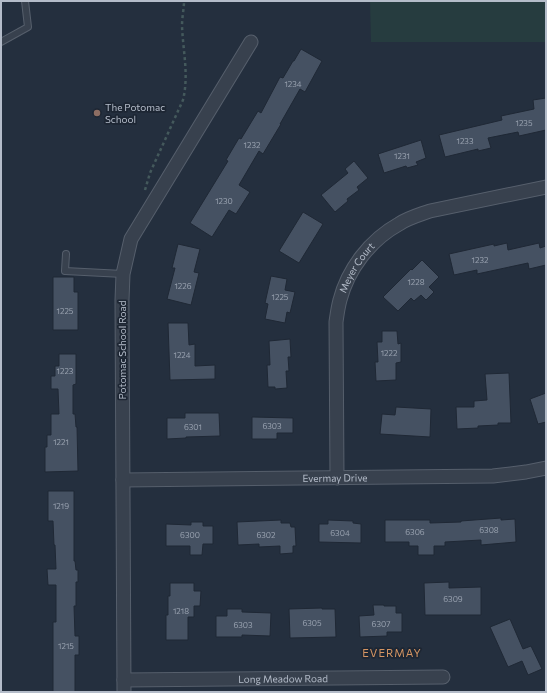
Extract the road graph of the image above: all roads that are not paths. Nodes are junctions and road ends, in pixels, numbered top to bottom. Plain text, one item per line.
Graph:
1 (25, 1) edge
2 (1, 42) edge
3 (251, 42) dead end
4 (546, 187) edge
5 (66, 254) dead end
6 (123, 274) junction
7 (546, 468) edge
8 (337, 478) junction
9 (123, 480) junction
10 (443, 677) dead end
11 (124, 686) edge

1 - 2 lane
3 - 6 street, Potomac School Road
4 - 8 street, Meyer Court
5 - 6 lane
6 - 9 street, Potomac School Road
7 - 8 street, Evermay Drive
8 - 9 street, Evermay Drive
9 - 11 street, Potomac School Road
10 - 11 street, Long Meadow Road

